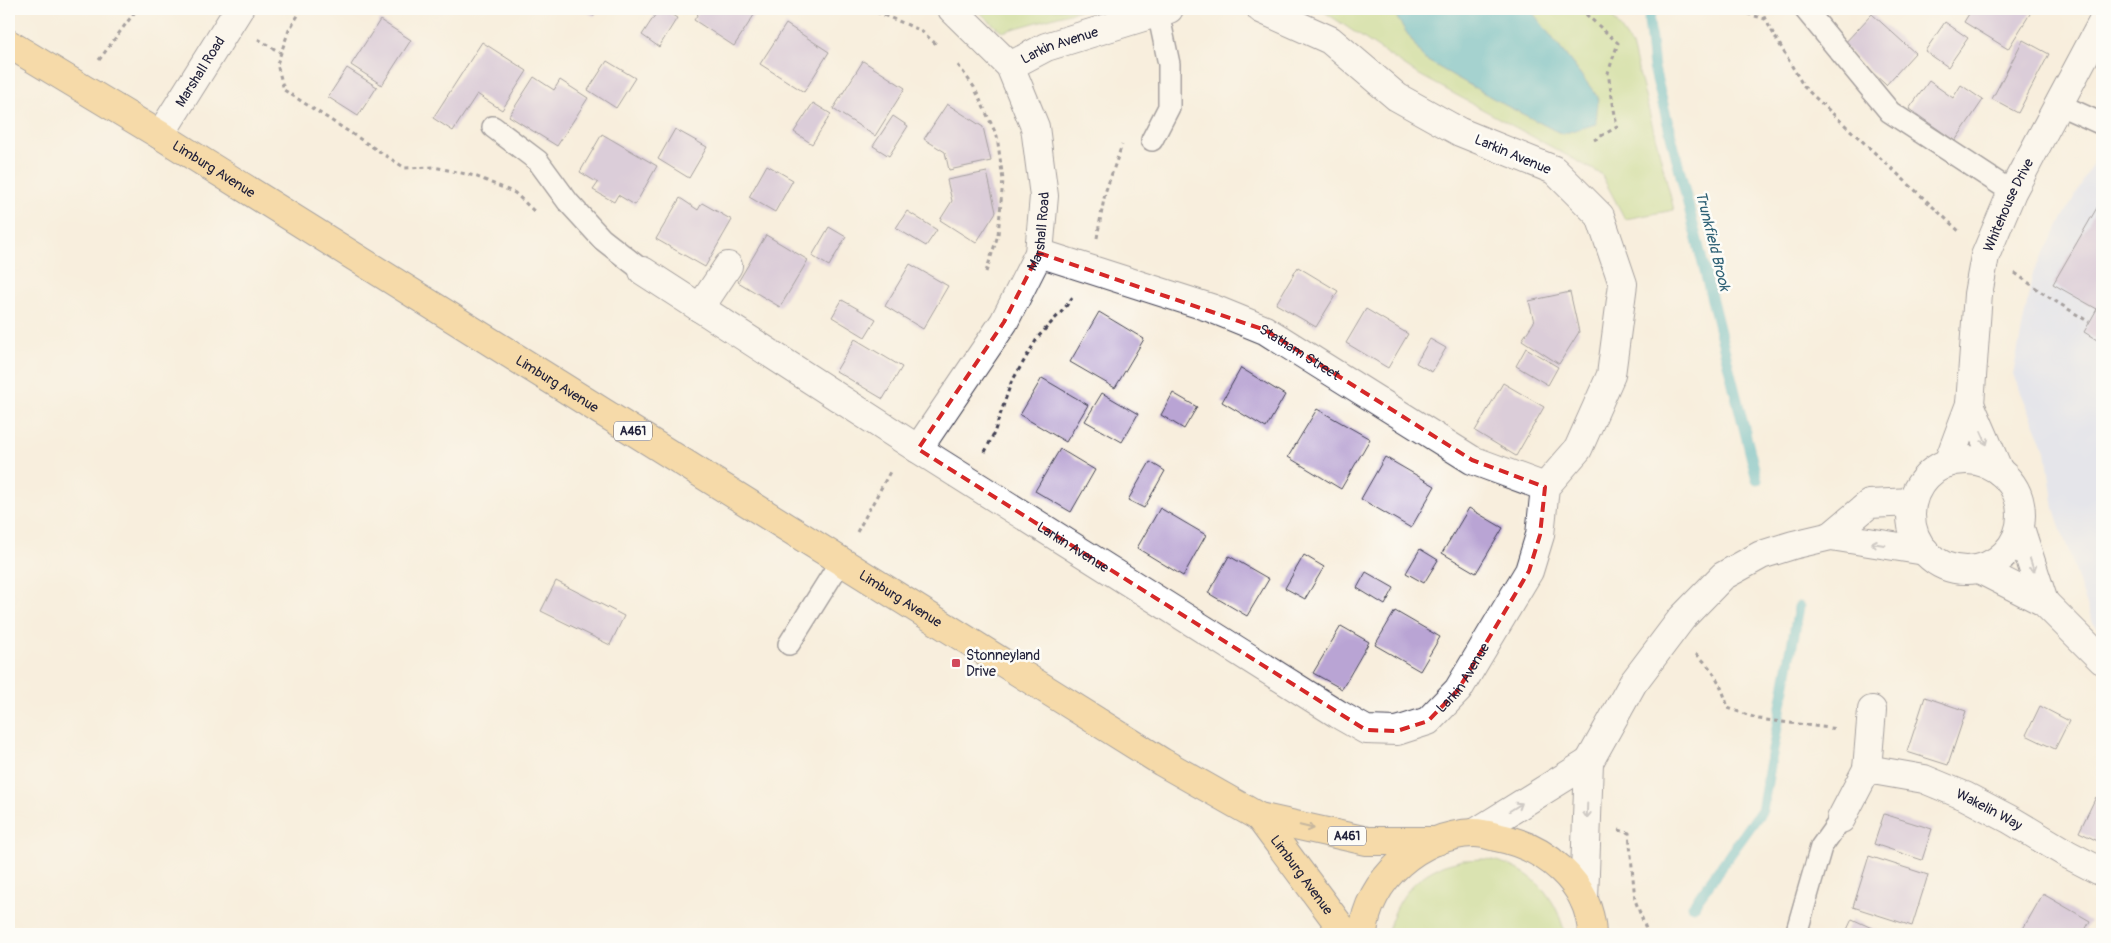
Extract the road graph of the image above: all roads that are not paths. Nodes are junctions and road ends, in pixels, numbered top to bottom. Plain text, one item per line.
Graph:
1 (952, 9) edge
2 (1261, 9) edge
3 (1805, 9) edge
4 (234, 10) edge
5 (1163, 10) edge
6 (2102, 23) edge
7 (9, 44) edge
8 (1010, 66) junction
9 (2058, 104) junction
10 (2102, 124) edge
11 (493, 127) dead end
12 (160, 135) junction
13 (1152, 140) dead end
14 (2012, 192) junction
15 (1039, 253) junction
16 (728, 266) dead end
17 (643, 271) joint
18 (700, 308) junction
19 (1970, 404) junction
20 (912, 445) junction
21 (1948, 463) junction
22 (1999, 471) junction
23 (1545, 487) junction
24 (1912, 502) junction
25 (2020, 528) junction
26 (1831, 536) junction
27 (1925, 551) junction
28 (841, 561) junction
29 (1979, 569) junction
30 (2044, 602) junction
31 (789, 644) dead end
32 (2102, 660) edge
33 (1872, 710) dead end
34 (1589, 762) junction
35 (1868, 769) junction
36 (1259, 817) junction
37 (1841, 819) joint
38 (1475, 833) junction
39 (1437, 841) junction
40 (2102, 872) edge
41 (1584, 900) junction
42 (1346, 934) edge
43 (1363, 934) edge
44 (1592, 934) edge
45 (1796, 934) edge

1 - 8 street, Marshall Road
2 - 23 street, Larkin Avenue
3 - 14 lane
4 - 12 street, Marshall Road
5 - 8 street, Larkin Avenue
5 - 13 lane
6 - 9 street, Whitehouse Drive
7 - 12 main road, Limburg Avenue / A461
8 - 15 street, Marshall Road
9 - 10 lane
9 - 14 street, Whitehouse Drive
11 - 17 lane
12 - 28 main road, Limburg Avenue / A461
14 - 19 street, Whitehouse Drive
15 - 20 street, Marshall Road
15 - 23 street, Statham Street
16 - 18 street
17 - 18 street, Larkin Avenue
18 - 20 street, Larkin Avenue
19 - 21 street, Whitehouse Drive
19 -> 22 street, Whitehouse Drive
20 - 23 street, Larkin Avenue
21 - 22 street
21 - 24 street
22 - 25 street
24 - 26 street
24 - 27 street
25 - 29 street
25 -> 30 street
27 -> 26 street
26 - 34 street
27 - 29 street
28 - 31 lane
28 - 36 main road, Limburg Avenue / A461
29 - 30 street
30 - 32 street
33 - 35 street
38 -> 34 street
34 -> 41 street
35 - 37 street
35 - 40 street, Wakelin Way
36 -> 39 main road, Limburg Avenue / A461
36 - 42 main road, Limburg Avenue / A461
37 - 45 lane
38 - 39 main road, A461
38 - 41 main road, A461
39 - 43 main road, A461
41 - 44 main road, A461

